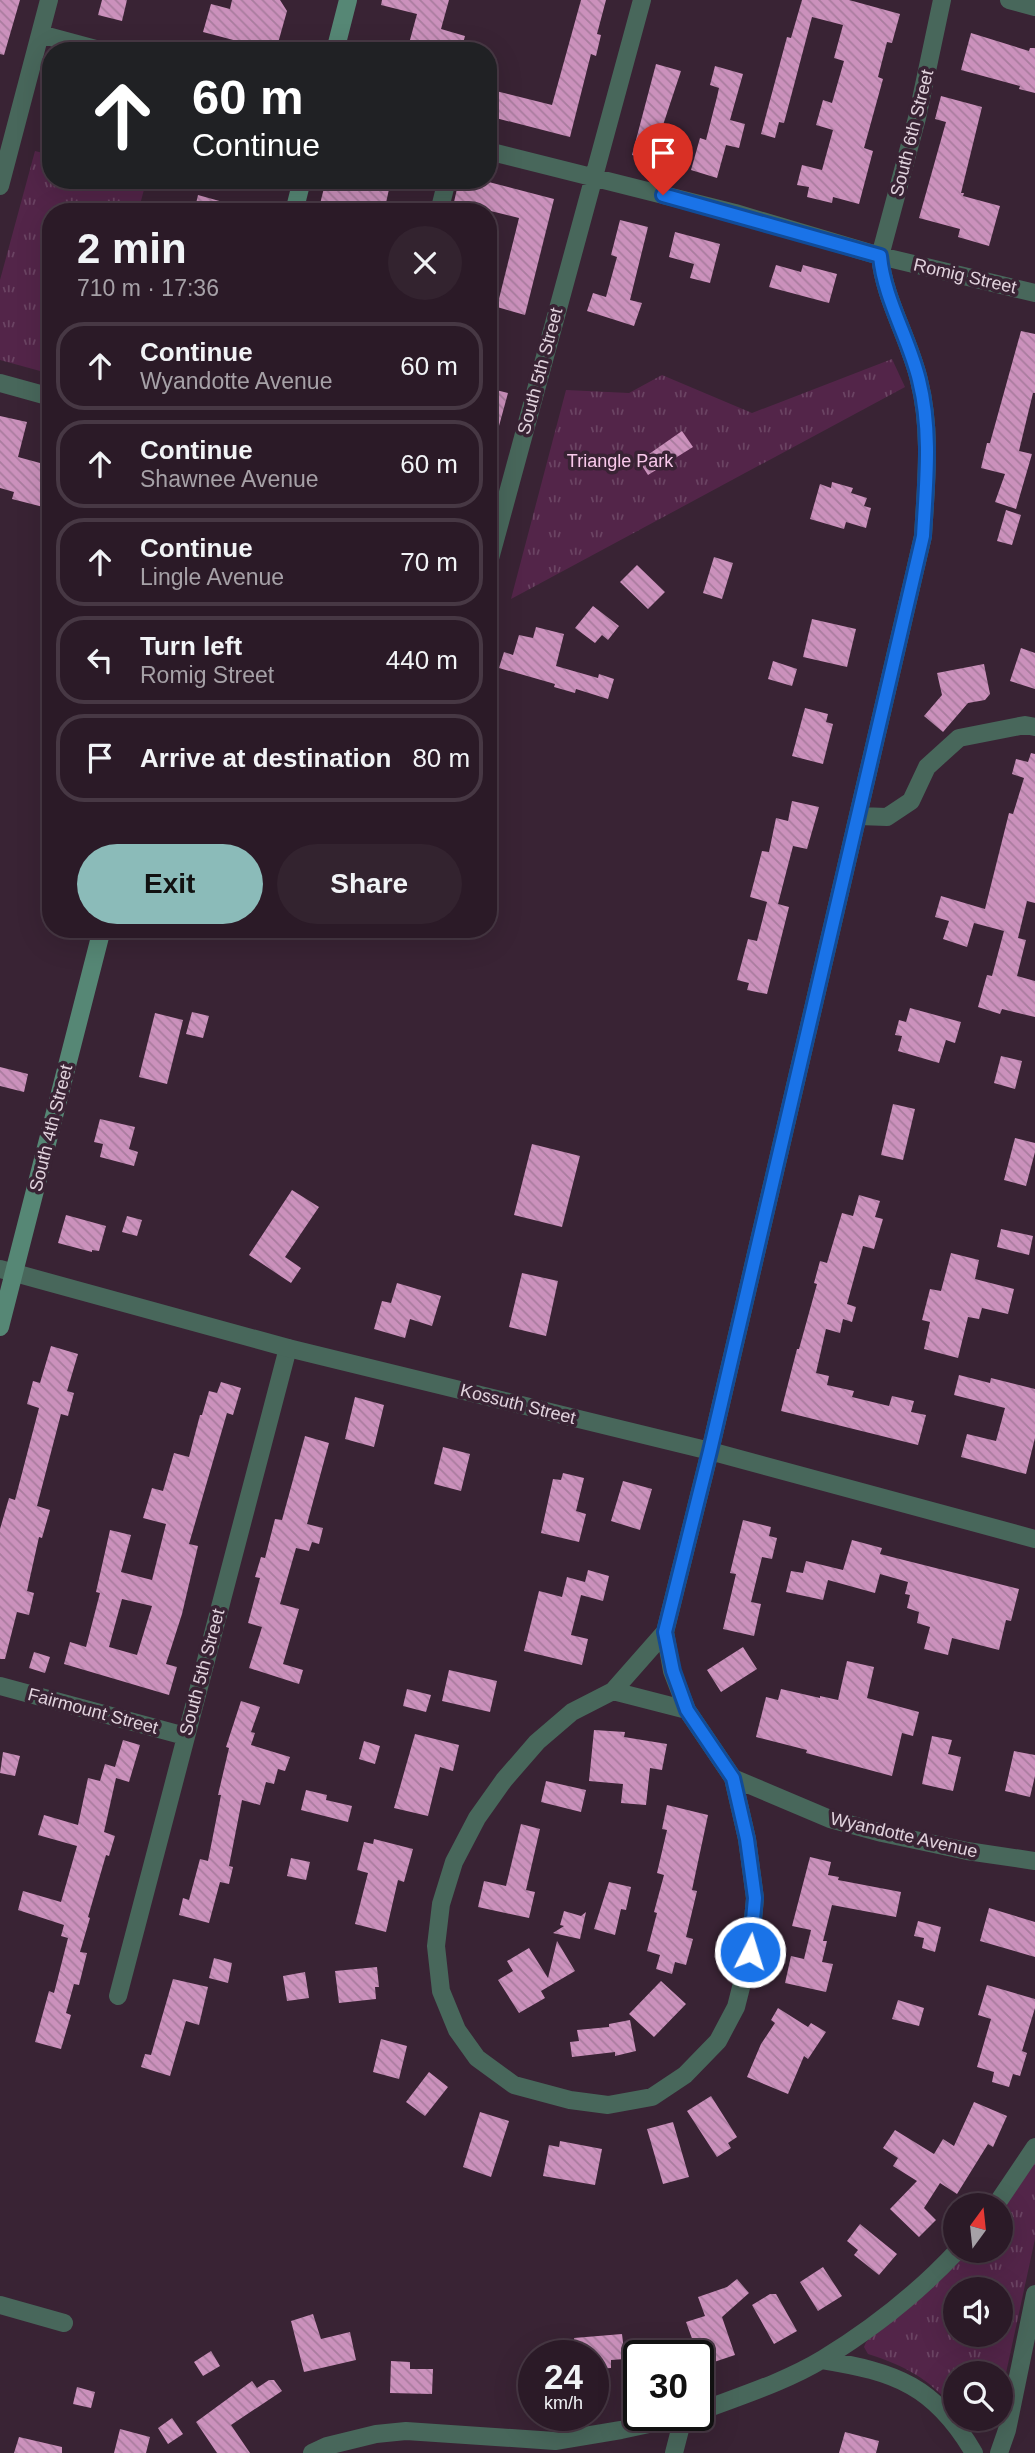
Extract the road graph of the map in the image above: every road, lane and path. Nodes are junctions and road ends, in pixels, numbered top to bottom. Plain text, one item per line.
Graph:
1 (49, 0) edge
2 (348, 0) edge
3 (642, 0) edge
4 (942, 0) edge
5 (1009, 0) edge
6 (1035, 7) edge
7 (40, 34) junction
8 (70, 42) edge
9 (337, 42) edge
10 (497, 154) edge
11 (593, 177) junction
12 (0, 186) edge
13 (881, 261) junction
14 (1035, 293) edge
15 (0, 383) edge
16 (42, 395) edge
17 (497, 533) edge
18 (1035, 727) edge
19 (859, 816) junction
20 (100, 938) edge
21 (7, 1271) edge
22 (0, 1327) edge
23 (288, 1348) junction
24 (710, 1451) junction
25 (1035, 1539) edge
26 (665, 1632) junction
27 (0, 1686) edge
28 (613, 1691) junction
29 (687, 1710) junction
30 (185, 1736) junction
31 (733, 1778) junction
32 (1035, 1861) edge
33 (118, 1996) dead end
34 (1035, 2147) edge
35 (1004, 2193) edge
36 (944, 2263) edge
37 (1035, 2294) edge
38 (0, 2305) edge
39 (64, 2323) dead end
40 (822, 2360) junction
41 (714, 2406) edge
42 (623, 2428) edge
43 (684, 2431) edge
44 (312, 2453) edge
45 (674, 2453) edge
46 (974, 2453) edge
47 (999, 2453) edge

1 - 7 street
2 - 9 main road
3 - 11 street, South 5th Street
4 - 13 street, South 6th Street
5 - 6 street
7 - 8 street
7 - 12 street
10 - 11 street, Romig Street
11 - 13 street, Romig Street
11 - 17 street, South 5th Street
13 - 14 street, Romig Street
13 - 19 street
15 - 16 street
18 - 19 street
19 - 24 street
20 - 21 main road, South 4th Street
21 - 22 main road, South 4th Street
21 - 23 street, Kossuth Street
23 - 24 street, Kossuth Street
23 - 30 street, South 5th Street
24 - 25 street, Kossuth Street
24 - 26 street
26 - 28 street
26 - 29 street
27 - 30 street, Fairmount Street
28 - 29 street
28 - 31 street
29 - 31 street
30 - 33 street, South 5th Street
31 - 32 street, Wyandotte Avenue
34 - 35 street
36 - 40 street
37 - 47 street
38 - 39 street
40 - 41 street
40 - 46 street
42 - 44 street
43 - 45 street

